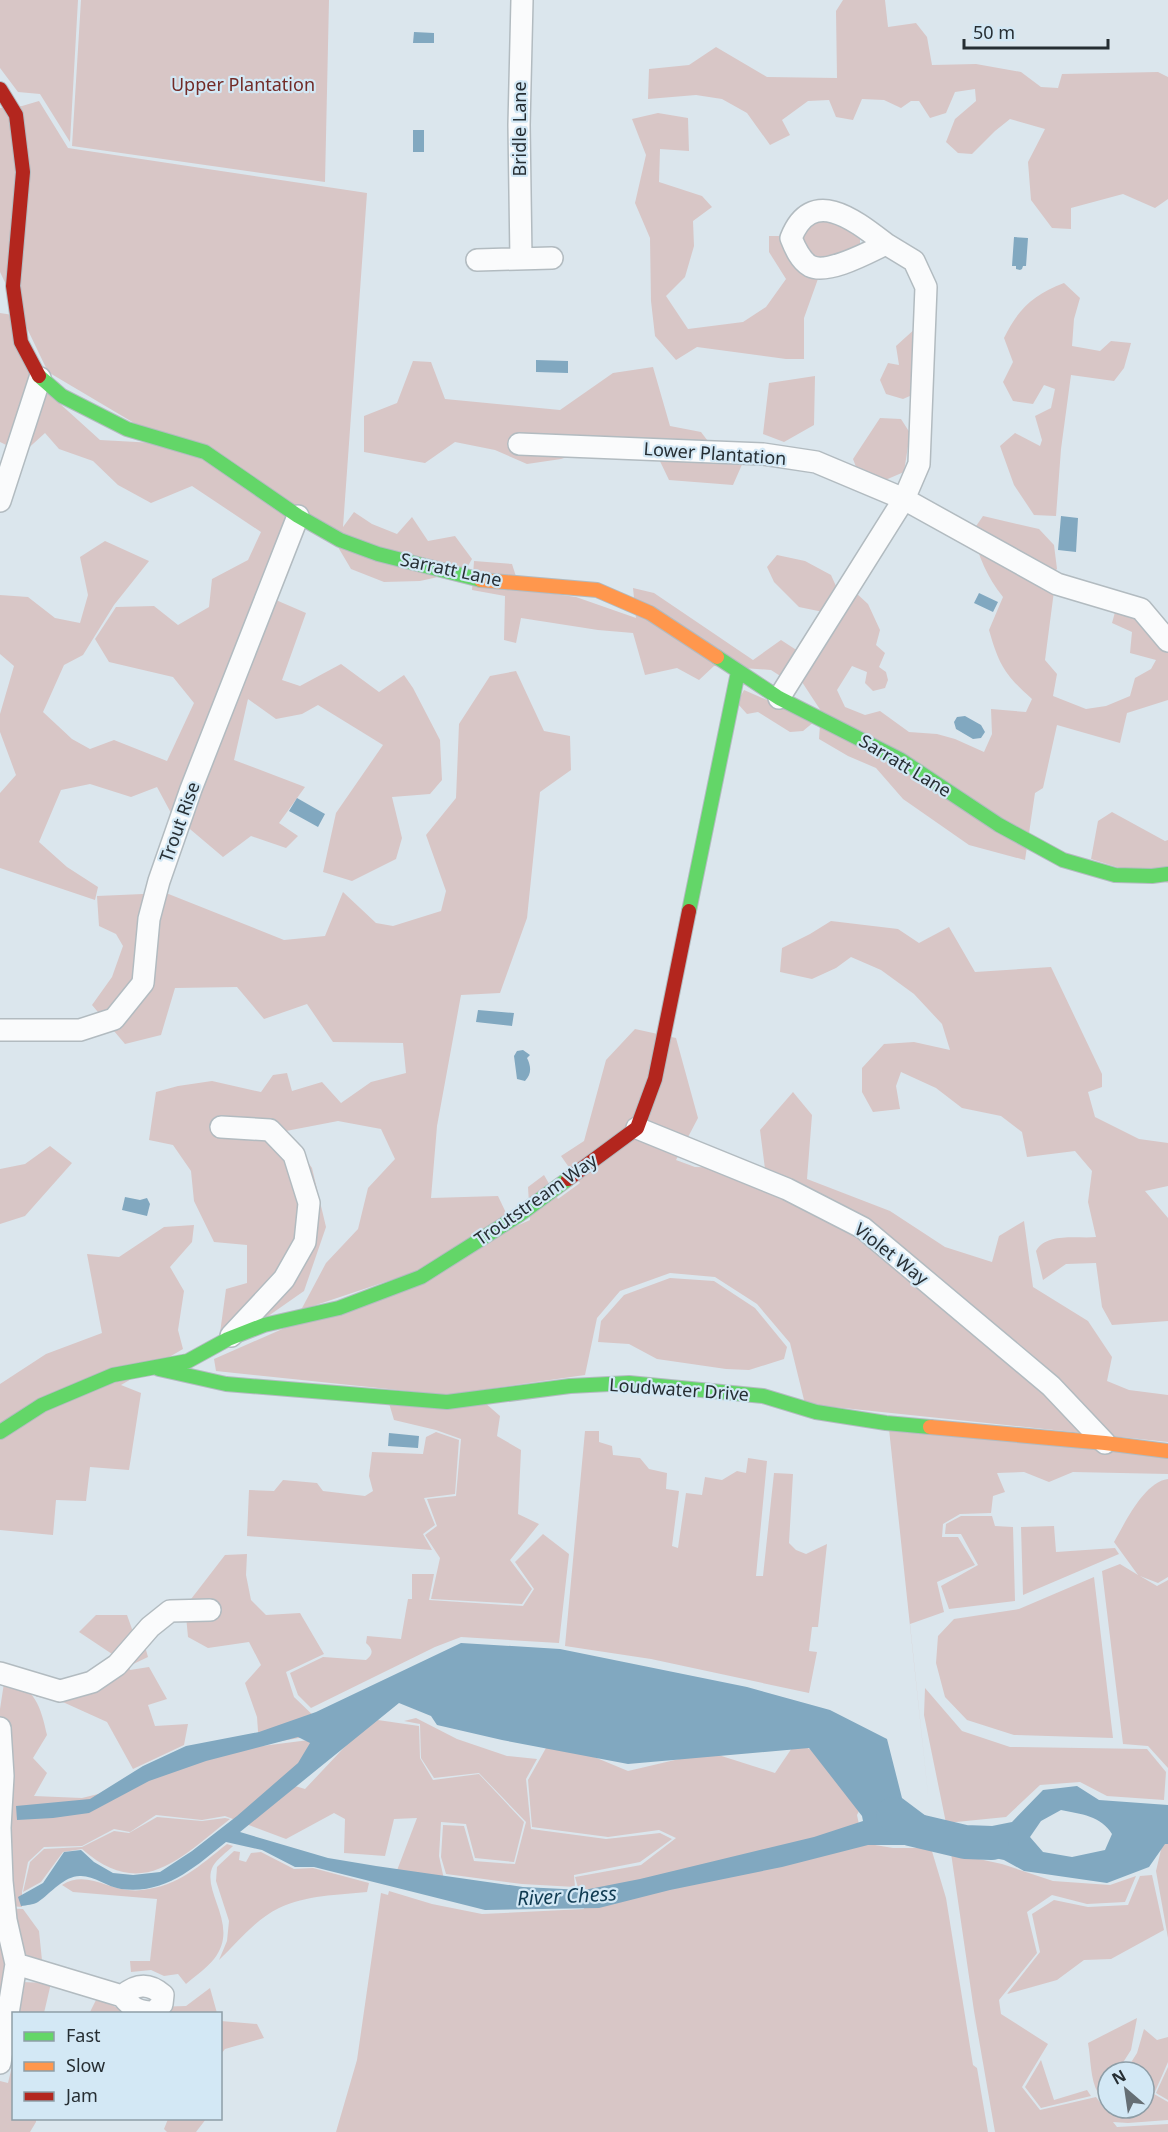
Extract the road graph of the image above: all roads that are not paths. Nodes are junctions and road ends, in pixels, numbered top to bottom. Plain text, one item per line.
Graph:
1 (522, 0) edge
2 (0, 89) edge
3 (886, 244) dead end
4 (552, 258) dead end
5 (521, 259) junction
6 (477, 260) dead end
7 (40, 378) junction
8 (519, 444) dead end
9 (904, 500) junction
10 (0, 501) edge
11 (298, 516) junction
12 (1168, 641) edge
13 (738, 672) junction
14 (779, 698) junction
15 (1167, 878) edge
16 (0, 1030) edge
17 (221, 1127) dead end
18 (637, 1128) junction
19 (228, 1339) junction
20 (153, 1367) junction
21 (0, 1432) edge
22 (1105, 1443) junction
23 (1168, 1451) edge
24 (210, 1610) dead end
25 (0, 1673) edge
26 (0, 1728) edge
27 (0, 1828) edge
28 (16, 1964) junction
29 (122, 1996) dead end
30 (0, 2063) edge

1 - 5 street, Bridle Lane
2 - 7 street, Sarratt Lane
3 - 9 street
4 - 5 street
5 - 6 street
7 - 10 street
7 - 11 street, Sarratt Lane
8 - 9 street, Lower Plantation
9 - 12 street, Lower Plantation
9 - 14 street
11 - 13 street, Sarratt Lane
11 - 16 street, Trout Rise
13 - 14 street, Sarratt Lane
13 - 18 street
14 - 15 street, Sarratt Lane
17 - 19 street
18 - 19 street, Troutstream Way
18 - 22 street, Violet Way
19 - 20 street, Troutstream Way
20 - 21 street, Troutstream Way
20 - 22 street, Loudwater Drive
22 - 23 street, Loudwater Drive
24 - 25 street
26 - 27 street
27 - 28 street
28 - 29 street
28 - 30 street

